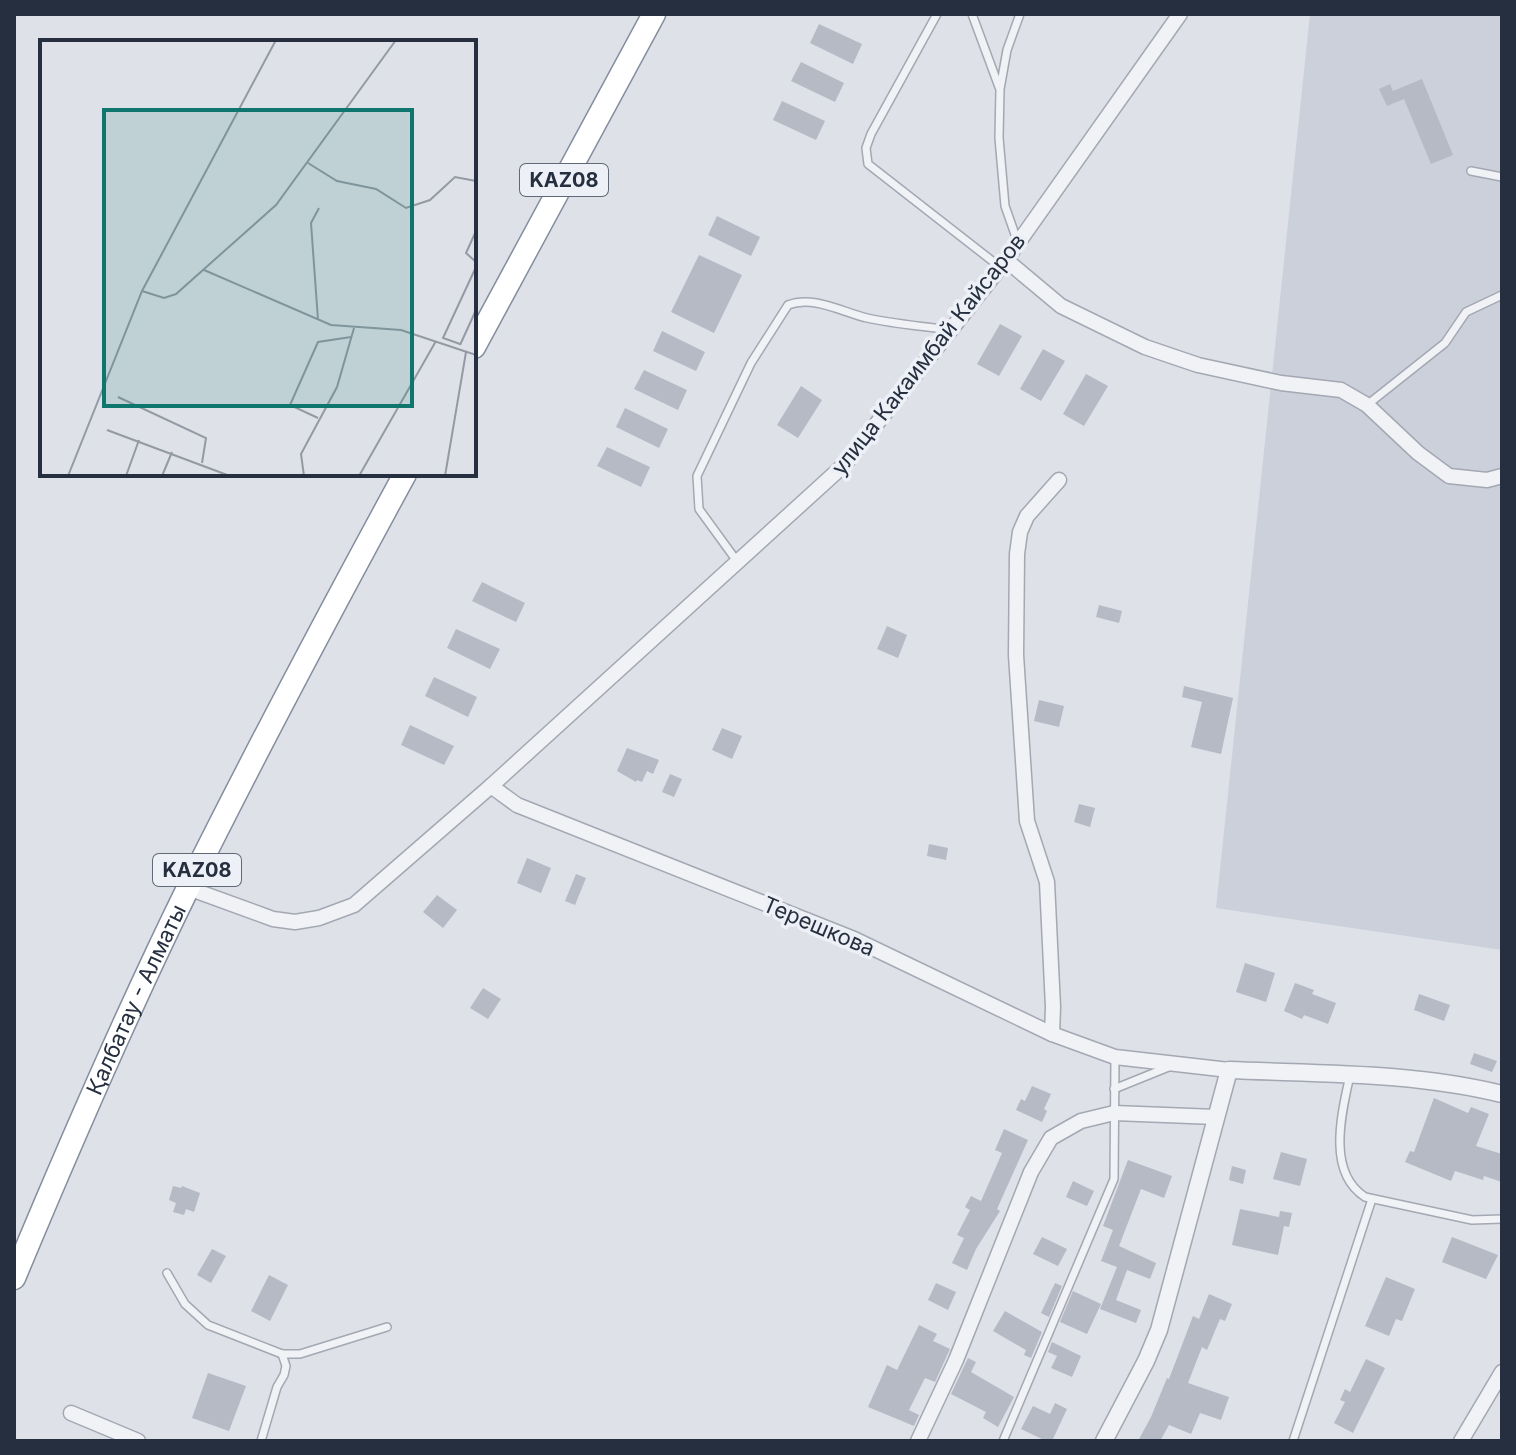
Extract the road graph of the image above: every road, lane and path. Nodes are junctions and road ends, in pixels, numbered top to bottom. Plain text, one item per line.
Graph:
1 (654, 14) edge
2 (937, 14) edge
3 (972, 14) edge
4 (1020, 14) edge
5 (1180, 14) edge
6 (1000, 89) junction
7 (1471, 171) dead end
8 (1502, 177) edge
9 (1018, 242) junction
10 (1003, 263) junction
11 (1502, 295) edge
12 (951, 331) junction
13 (476, 343) edge
14 (1367, 405) junction
15 (404, 476) edge
16 (1502, 476) edge
17 (1059, 480) dead end
18 (739, 564) junction
19 (491, 786) junction
20 (188, 888) junction
21 (1052, 1034) junction
22 (1115, 1057) junction
23 (1177, 1064) junction
24 (1229, 1070) junction
25 (1350, 1075) junction
26 (1114, 1089) junction
27 (1502, 1094) edge
28 (1114, 1113) junction
29 (1216, 1117) junction
30 (1372, 1199) junction
31 (1502, 1219) edge
32 (167, 1273) dead end
33 (14, 1278) edge
34 (387, 1327) dead end
35 (282, 1354) junction
36 (1502, 1372) edge
37 (71, 1413) dead end
38 (138, 1441) edge
39 (261, 1441) edge
40 (918, 1441) edge
41 (1003, 1441) edge
42 (1104, 1441) edge
43 (1293, 1441) edge
44 (1461, 1441) edge

1 - 13 highway, KAZ08
2 - 10 lane
3 - 6 lane
4 - 6 lane
5 - 9 street, улица Какаимбай Кайсаров
6 - 9 lane
7 - 8 lane
9 - 10 street, улица Какаимбай Кайсаров
10 - 12 street, улица Какаимбай Кайсаров
10 - 14 street
11 - 14 lane
12 - 18 street, улица Какаимбай Кайсаров
12 - 18 lane
14 - 16 street
15 - 20 highway, Қалбатау - Алматы / KAZ08
17 - 21 street
18 - 19 street, улица Какаимбай Кайсаров
19 - 20 street
19 - 21 street, Терешкова
20 - 33 highway, Қалбатау - Алматы / KAZ08
21 - 22 street, Терешкова
22 - 23 street, Терешкова
22 - 26 lane
23 - 24 street, Терешкова
23 - 26 lane
24 - 25 street, Терешкова
24 - 29 street
25 - 27 street, Терешкова
25 - 30 lane
26 - 28 lane
28 - 29 street
28 - 40 street
28 - 41 lane
29 - 42 street
30 - 31 lane
30 - 43 lane
32 - 35 lane
34 - 35 lane
35 - 39 lane
36 - 44 street
37 - 38 street

